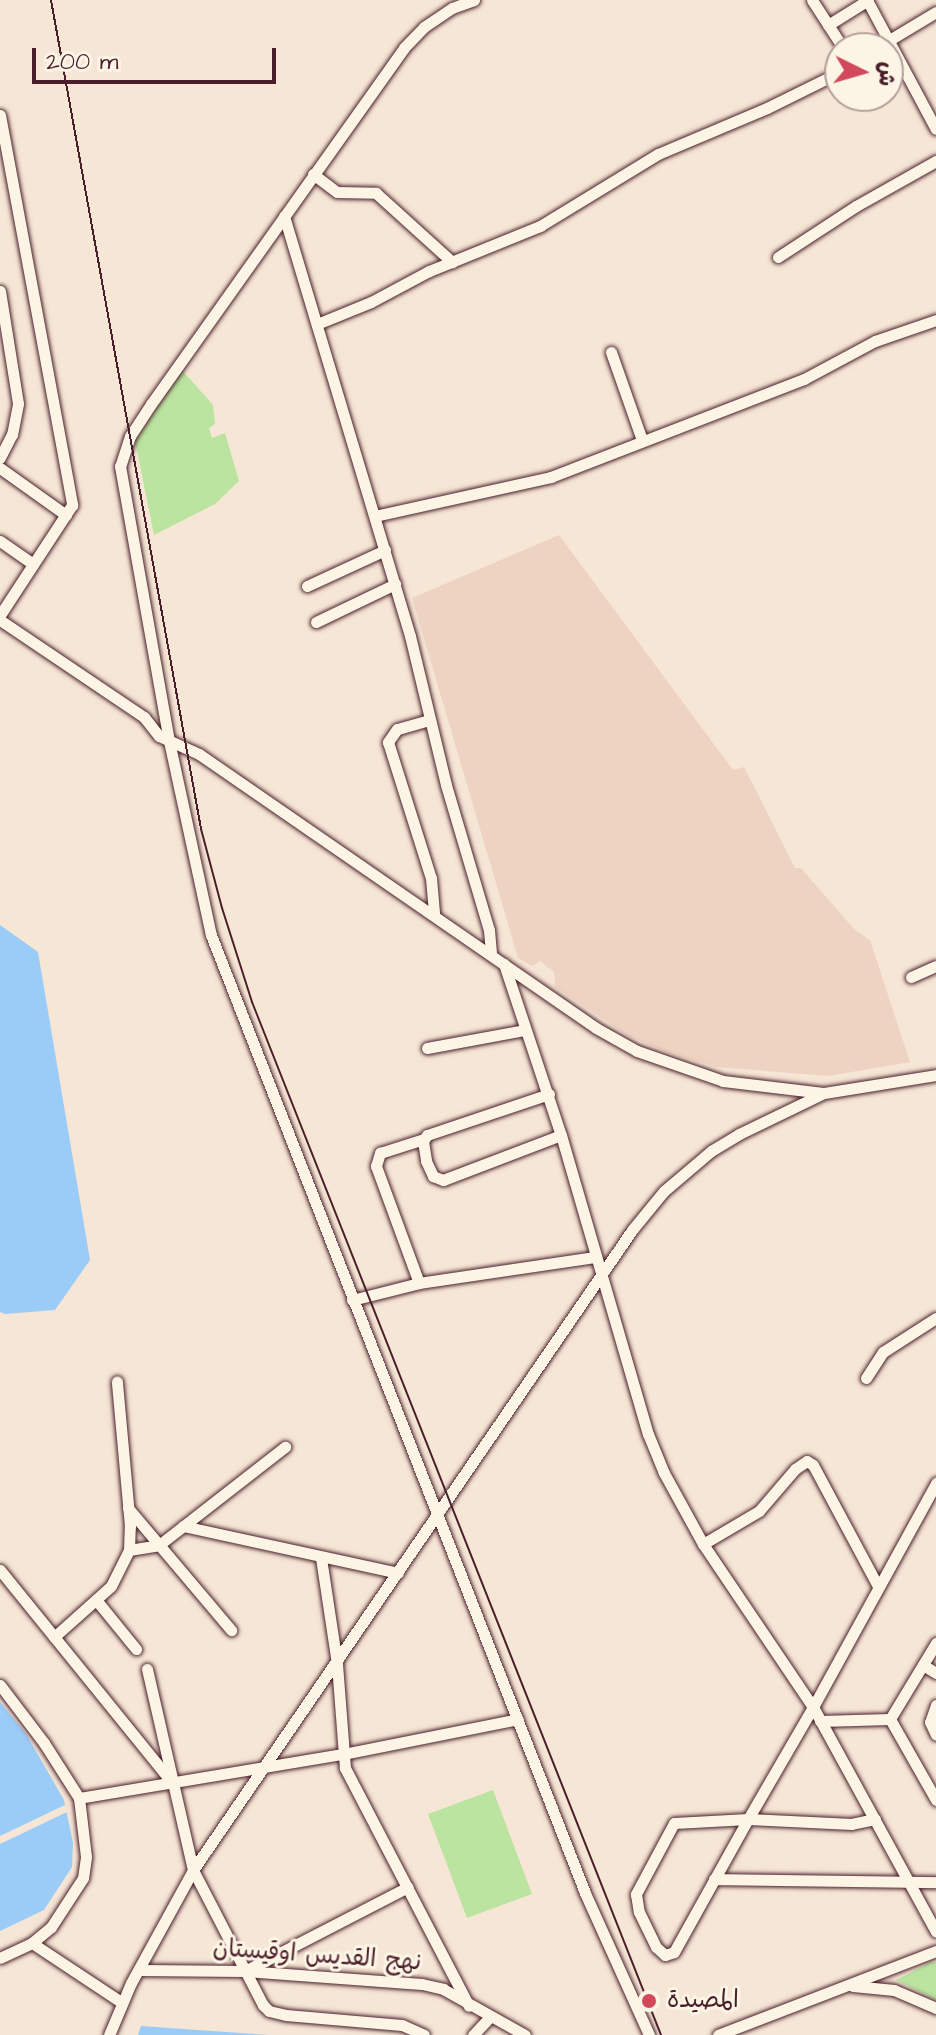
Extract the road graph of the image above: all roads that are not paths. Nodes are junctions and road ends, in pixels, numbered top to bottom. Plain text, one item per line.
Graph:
1 (474, 0) edge
2 (812, 0) edge
3 (868, 0) edge
4 (929, 0) edge
5 (936, 13) edge
6 (828, 25) junction
7 (833, 32) edge
8 (885, 32) edge
9 (903, 32) edge
10 (904, 68) edge
11 (824, 80) edge
12 (0, 115) edge
13 (936, 129) edge
14 (936, 161) edge
15 (313, 174) junction
16 (284, 216) junction
17 (778, 257) dead end
18 (452, 262) junction
19 (1, 298) edge
20 (936, 320) edge
21 (317, 324) junction
22 (611, 352) dead end
23 (642, 440) junction
24 (0, 458) edge
25 (0, 468) edge
26 (66, 515) junction
27 (375, 516) junction
28 (0, 541) edge
29 (385, 550) junction
30 (33, 564) junction
31 (395, 584) junction
32 (307, 586) dead end
33 (0, 618) edge
34 (316, 622) dead end
35 (429, 720) junction
36 (169, 741) junction
37 (434, 914) junction
38 (491, 955) junction
39 (504, 964) junction
40 (936, 967) edge
41 (911, 977) dead end
42 (525, 1030) junction
43 (427, 1048) dead end
44 (936, 1075) edge
45 (824, 1093) junction
46 (549, 1094) junction
47 (561, 1135) junction
48 (424, 1139) junction
49 (596, 1257) junction
50 (601, 1276) junction
51 (419, 1283) junction
52 (352, 1300) junction
53 (936, 1318) edge
54 (866, 1378) dead end
55 (117, 1382) dead end
56 (285, 1447) dead end
57 (936, 1483) edge
58 (128, 1507) junction
59 (436, 1515) junction
60 (183, 1526) junction
61 (703, 1544) junction
62 (159, 1545) junction
63 (129, 1550) junction
64 (321, 1558) junction
65 (0, 1570) edge
66 (398, 1573) junction
67 (878, 1586) junction
68 (97, 1601) junction
69 (231, 1630) dead end
70 (54, 1637) junction
71 (936, 1643) edge
72 (136, 1649) dead end
73 (337, 1664) junction
74 (923, 1665) junction
75 (147, 1669) dead end
76 (936, 1673) edge
77 (0, 1685) edge
78 (936, 1705) edge
79 (813, 1707) junction
80 (518, 1719) junction
81 (890, 1719) junction
82 (820, 1721) junction
83 (936, 1735) edge
84 (343, 1754) junction
85 (265, 1765) junction
86 (172, 1782) junction
87 (79, 1798) junction
88 (936, 1800) edge
89 (748, 1819) junction
90 (875, 1819) junction
91 (193, 1870) junction
92 (714, 1879) junction
93 (910, 1882) junction
94 (936, 1882) edge
95 (408, 1887) junction
96 (936, 1932) edge
97 (32, 1943) junction
98 (936, 1951) edge
99 (0, 1958) edge
100 (140, 1970) junction
101 (245, 1971) junction
102 (841, 1987) junction
103 (121, 2002) junction
104 (469, 2006) junction
105 (936, 2008) edge
106 (490, 2017) junction
107 (109, 2035) edge
108 (424, 2035) edge
109 (473, 2035) edge
110 (525, 2035) edge
111 (649, 2035) edge
112 (719, 2035) edge

1 - 15 street
2 - 6 street
3 - 6 street
3 - 8 street
4 - 5 street
5 - 9 street
6 - 7 street
10 - 13 street
11 - 18 street
12 - 26 street
14 - 17 street
15 - 16 street
15 - 18 street
16 - 21 street
16 - 36 street
18 - 21 street
19 - 24 street
20 - 23 street
21 - 27 street
22 - 23 street
23 - 27 street
25 - 26 street
26 - 30 street
27 - 29 street
28 - 30 street
29 - 31 street
29 - 32 street
30 - 33 street
31 - 34 street
31 - 35 street
33 - 36 street
35 - 37 street
35 - 38 street
36 - 37 street
36 - 52 street
37 - 38 street
38 - 39 street
39 - 42 street
39 - 45 street
40 - 41 street
42 - 43 street
42 - 46 street
44 - 45 street
45 - 50 street
46 - 47 street
46 - 48 street
47 - 48 street
47 - 49 street
48 - 51 street
49 - 50 street
49 - 51 street
50 - 59 street
50 - 61 street
51 - 52 street
52 - 59 street
53 - 54 street
55 - 58 street
56 - 60 street
57 - 67 street
58 - 62 street
58 - 63 street
59 - 66 street
59 - 80 street
60 - 62 street
60 - 64 street
61 - 67 street
61 - 79 street
62 - 63 street
62 - 69 street
63 - 68 street
64 - 66 street
64 - 73 street
65 - 70 street
66 - 73 street
67 - 79 street
68 - 70 street
68 - 72 street
70 - 86 street
71 - 74 street
73 - 84 street
73 - 85 street
74 - 76 street
74 - 81 street
75 - 86 street
77 - 87 street
78 - 83 street
79 - 82 street
79 - 89 street
80 - 84 street
80 - 111 street
81 - 82 street
81 - 88 street
82 - 90 street
84 - 85 street
84 - 95 street
85 - 86 street
85 - 91 street
86 - 87 street
86 - 91 street
87 - 97 street
89 - 90 street
89 - 92 street
89 - 92 street
90 - 93 street
91 - 100 street
91 - 101 street
92 - 93 street
93 - 94 street
93 - 96 street
95 - 101 street
95 - 104 street
97 - 99 street
97 - 103 street
98 - 102 street
100 - 101 street, نهج القديس اوقيستان
100 - 103 street
101 - 104 street, نهج القديس اوقيستان
101 - 108 street
102 - 105 street
102 - 112 street
103 - 107 street
104 - 106 street, نهج القديس اوقيستان
106 - 109 street
106 - 110 street, نهج القديس اوقيستان

